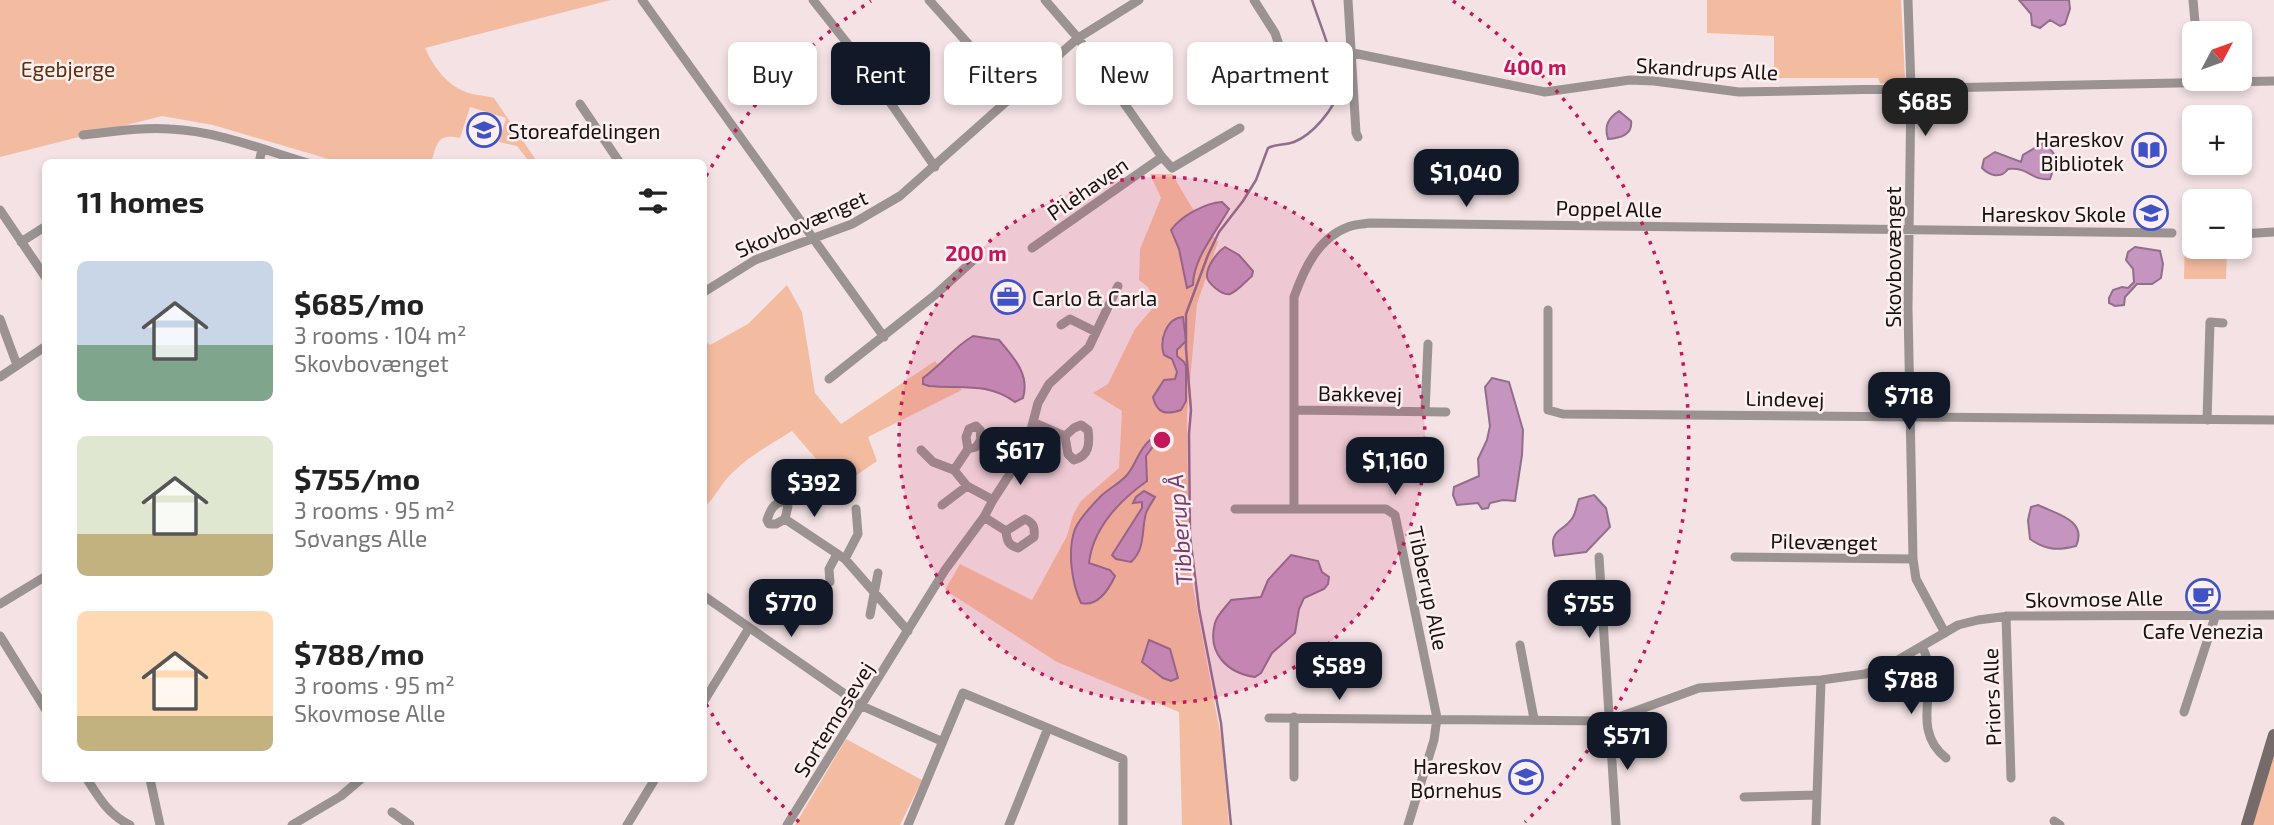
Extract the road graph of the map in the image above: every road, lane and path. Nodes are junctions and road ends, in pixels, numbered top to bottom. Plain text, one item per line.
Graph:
1 (642, 0) edge
2 (813, 0) edge
3 (929, 0) edge
4 (1045, 0) edge
5 (1139, 0) edge
6 (1254, 0) edge
7 (1348, 0) edge
8 (1908, 0) edge
9 (2193, 0) edge
10 (2195, 21) edge
11 (1078, 38) junction
12 (967, 42) edge
13 (1278, 42) edge
14 (1352, 42) edge
15 (1062, 52) edge
16 (1353, 53) joint
17 (2182, 81) edge
18 (2252, 81) edge
19 (2274, 81) edge
20 (1911, 88) junction
21 (580, 104) dead end
22 (1003, 105) edge
23 (1240, 128) dead end
24 (83, 135) dead end
25 (1358, 137) dead end
26 (262, 149) junction
27 (1161, 156) junction
28 (260, 159) edge
29 (295, 159) edge
30 (617, 159) edge
31 (934, 166) junction
32 (0, 210) edge
33 (42, 229) edge
34 (1909, 229) junction
35 (2274, 232) edge
36 (2172, 233) dead end
37 (2252, 233) edge
38 (814, 238) junction
39 (21, 242) junction
40 (1032, 248) dead end
41 (977, 257) dead end
42 (42, 272) edge
43 (1118, 286) dead end
44 (707, 290) edge
45 (1548, 310) dead end
46 (0, 319) edge
47 (2223, 323) dead end
48 (1061, 325) dead end
49 (1096, 332) junction
50 (884, 337) junction
51 (1428, 344) dead end
52 (42, 349) edge
53 (18, 365) junction
54 (0, 377) edge
55 (829, 379) dead end
56 (1294, 410) junction
57 (1425, 411) junction
58 (1446, 412) dead end
59 (1910, 417) junction
60 (2207, 420) junction
61 (2274, 420) edge
62 (1033, 422) junction
63 (1065, 436) dead end
64 (968, 449) dead end
65 (921, 450) dead end
66 (954, 470) junction
67 (967, 486) junction
68 (993, 499) junction
69 (942, 505) dead end
70 (1294, 508) junction
71 (856, 509) dead end
72 (1235, 509) dead end
73 (984, 517) junction
74 (785, 519) dead end
75 (1006, 531) dead end
76 (841, 556) junction
77 (1599, 557) dead end
78 (1735, 557) dead end
79 (1913, 559) junction
80 (878, 573) dead end
81 (42, 578) edge
82 (830, 582) dead end
83 (874, 594) junction
84 (707, 598) edge
85 (0, 604) edge
86 (2216, 614) junction
87 (870, 615) dead end
88 (2274, 615) edge
89 (2006, 616) junction
90 (749, 628) junction
91 (908, 631) junction
92 (1945, 633) junction
93 (0, 636) edge
94 (1520, 645) dead end
95 (1922, 647) junction
96 (1821, 680) junction
97 (707, 696) edge
98 (42, 704) edge
99 (862, 706) junction
100 (2184, 712) dead end
101 (1294, 717) junction
102 (1269, 718) dead end
103 (1437, 718) junction
104 (1534, 719) junction
105 (1608, 721) junction
106 (1048, 728) junction
107 (2274, 735) edge
108 (941, 741) junction
109 (1946, 758) dead end
110 (1294, 777) dead end
111 (2011, 778) dead end
112 (89, 782) edge
113 (151, 782) edge
114 (353, 782) edge
115 (653, 782) edge
116 (1817, 795) junction
117 (1744, 797) dead end
118 (392, 812) dead end
119 (130, 825) edge
120 (160, 825) edge
121 (292, 825) edge
122 (410, 825) edge
123 (627, 825) edge
124 (786, 825) edge
125 (908, 825) edge
126 (1009, 825) edge
127 (1123, 825) edge
128 (1408, 825) edge
129 (1616, 825) edge
130 (1816, 825) edge
131 (2247, 825) edge

1 - 38 street
2 - 31 street
3 - 12 street
4 - 11 street
5 - 11 street, Skovbovænget
6 - 13 street
7 - 14 street
8 - 20 street, Skovbovænget
9 - 10 street
11 - 15 street, Skovbovænget
11 - 27 street
16 - 20 street, Skandrups Alle
16 - 25 street
17 - 20 street, Skandrups Alle
18 - 19 street, Skandrups Alle
20 - 34 street, Skovbovænget
21 - 30 street
22 - 31 street, Skovbovænget
23 - 27 street
24 - 26 street
26 - 28 street
26 - 29 street
27 - 40 street, Pilehaven
31 - 38 street, Skovbovænget
32 - 39 street
33 - 39 street
34 - 36 street, Poppel Alle
34 - 56 street, Poppel Alle
34 - 59 street, Skovbovænget
35 - 37 street
38 - 44 street, Skovbovænget
38 - 50 street
39 - 42 street
41 - 50 street
43 - 49 street, Sortemosevej
45 - 59 street, Lindevej
46 - 53 street
47 - 60 street
48 - 49 street
49 - 62 street, Sortemosevej
50 - 55 street
51 - 57 street, Bakkevej
52 - 53 street
53 - 54 street
56 - 57 street, Bakkevej
56 - 70 street, Poppel Alle
57 - 58 street, Bakkevej
59 - 60 street, Lindevej
59 - 79 street, Skovbovænget
60 - 61 street, Lindevej
62 - 63 street
62 - 68 street, Sortemosevej
64 - 66 street
65 - 66 street
66 - 67 street
67 - 68 street
67 - 69 street
68 - 73 street, Sortemosevej
70 - 72 street, Tibberup Alle
70 - 103 street, Tibberup Alle
71 - 76 street
73 - 75 street
73 - 91 street, Sortemosevej
74 - 76 street
76 - 82 street
76 - 83 street
77 - 105 street
78 - 79 street, Pilevænget
79 - 92 street, Skovbovænget
80 - 83 street
81 - 85 street
83 - 87 street
83 - 91 street
84 - 90 street
86 - 88 street, Skovmose Alle
86 - 89 street, Skovmose Alle
86 - 100 street
89 - 92 street, Skovmose Alle
89 - 111 street, Priors Alle
90 - 97 street
90 - 99 street
91 - 99 street, Sortemosevej
92 - 95 street, Skovmose Alle
93 - 98 street
94 - 104 street
95 - 96 street, Skovmose Alle
95 - 109 street
96 - 105 street, Skovmose Alle
96 - 116 street
99 - 108 street
99 - 124 street, Sortemosevej
101 - 102 street, Skovmose Alle
101 - 103 street, Skovmose Alle
101 - 110 street
103 - 104 street, Skovmose Alle
103 - 128 street, Tibberup Alle
104 - 105 street, Skovmose Alle
105 - 129 street
106 - 108 street
106 - 126 street
106 - 127 street
107 - 131 street
108 - 125 street
112 - 119 street
113 - 120 street
114 - 121 street
115 - 123 street
116 - 117 street
116 - 130 street
118 - 122 street

